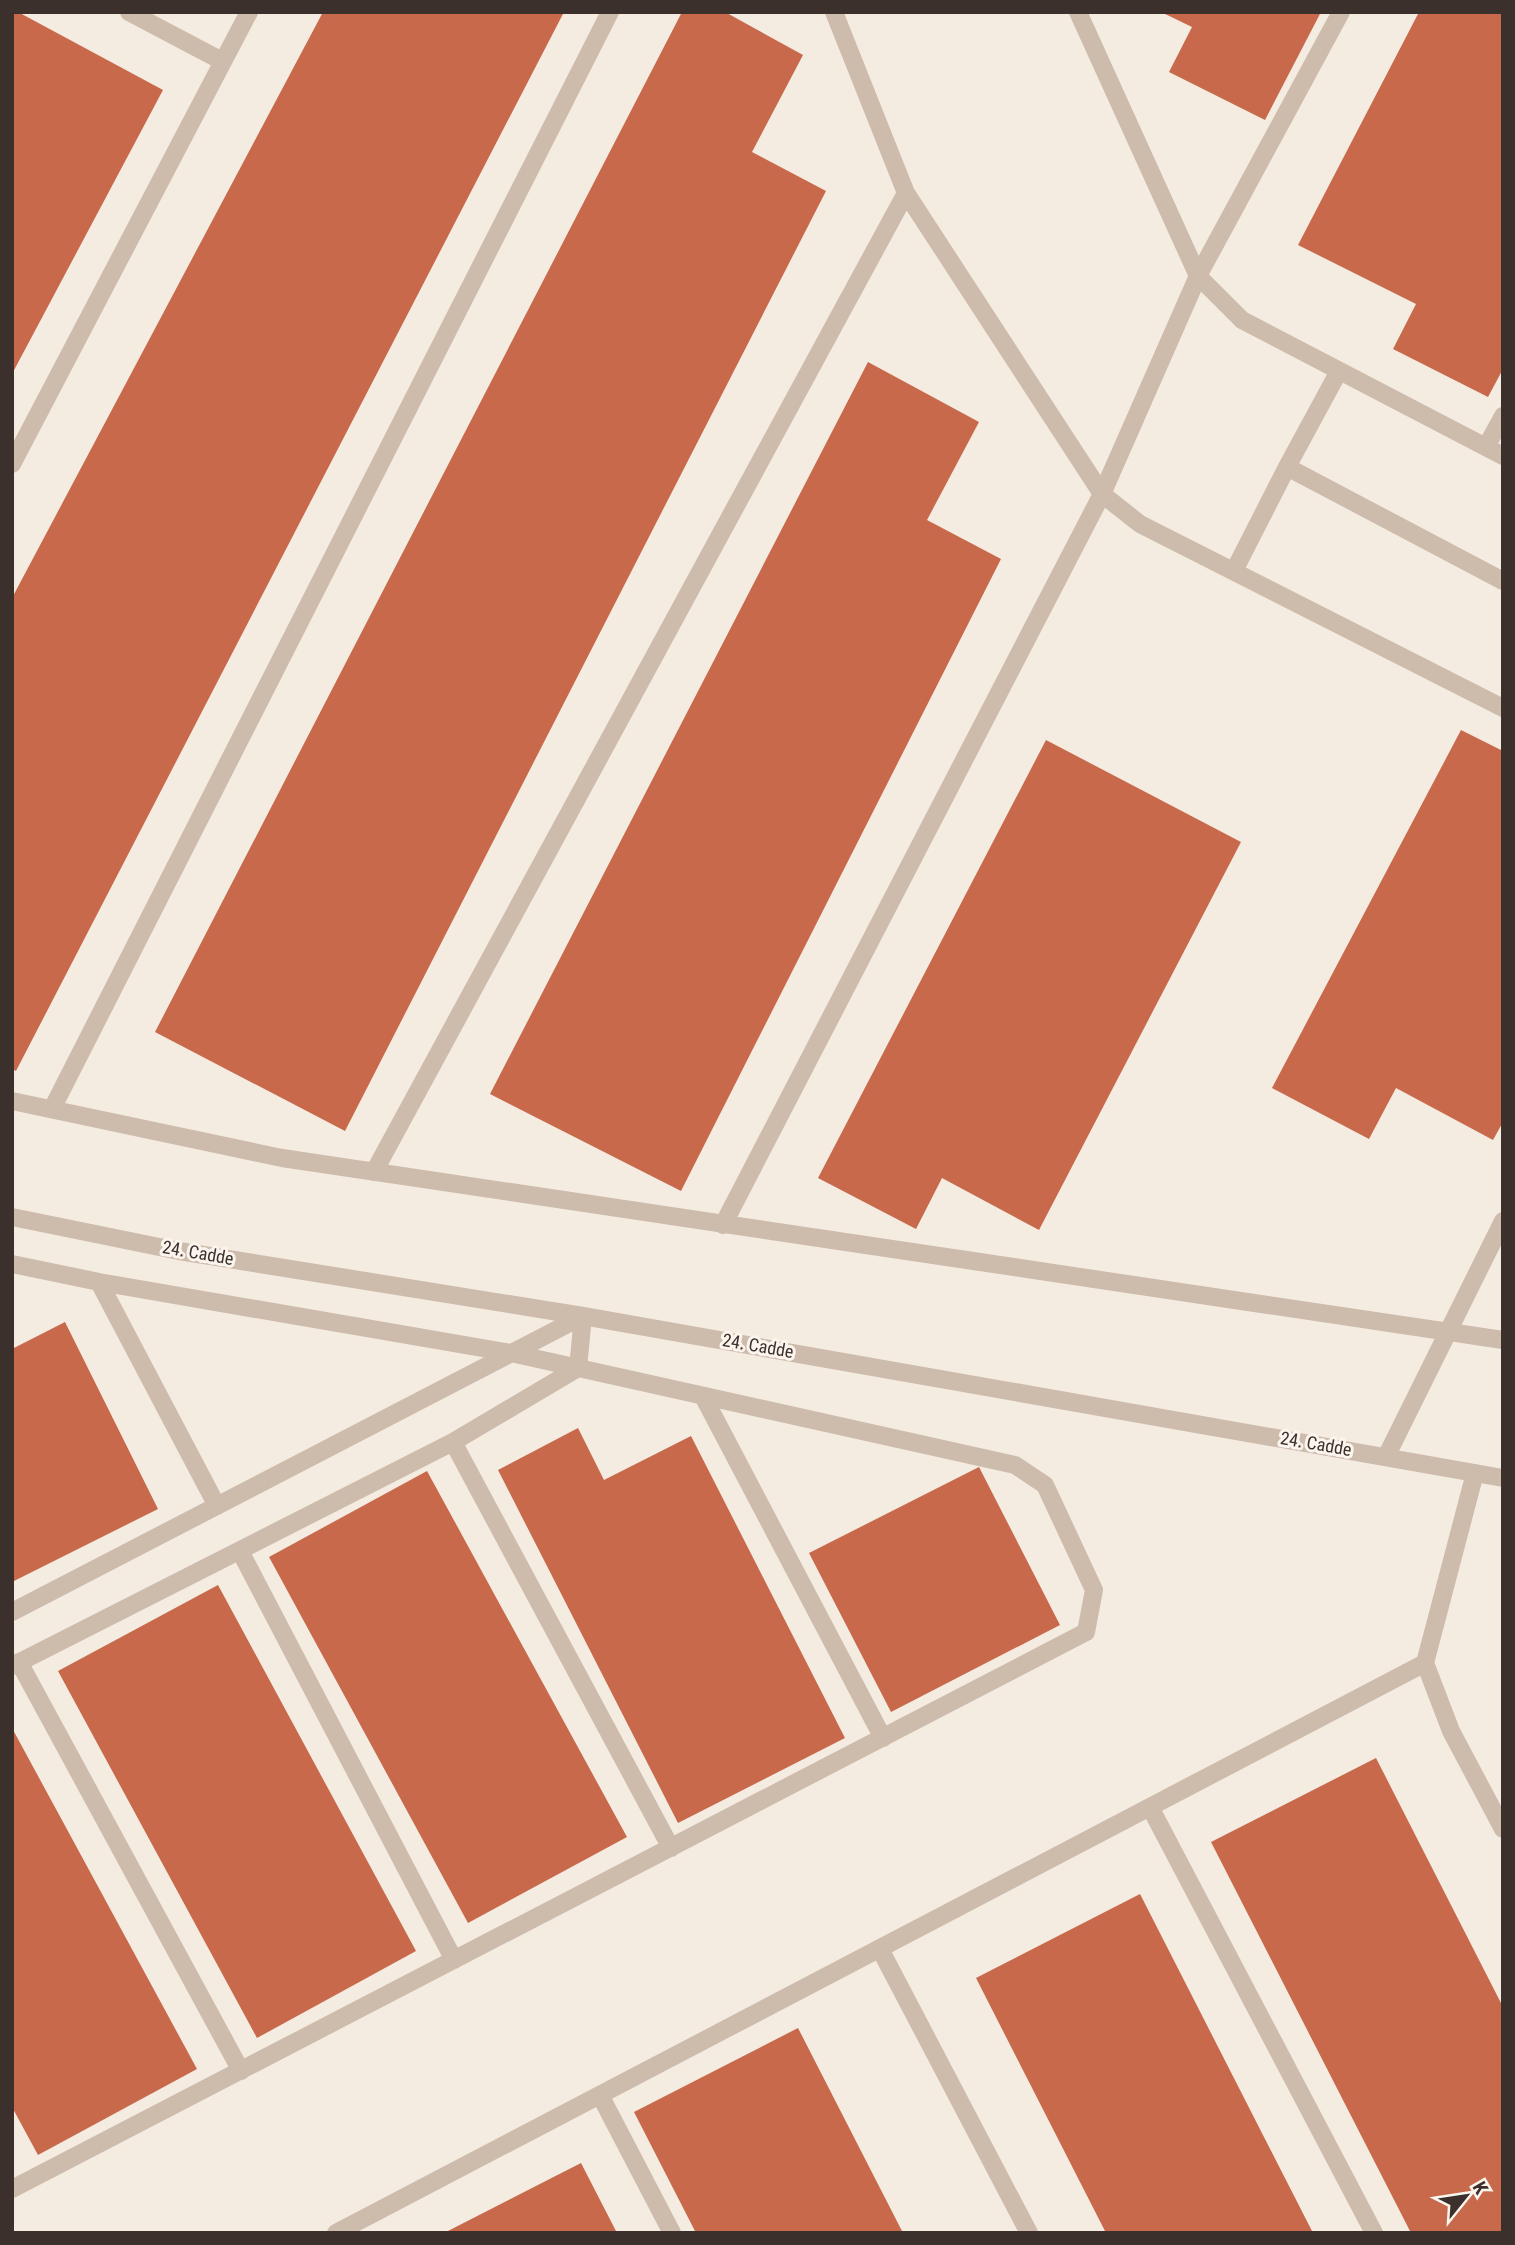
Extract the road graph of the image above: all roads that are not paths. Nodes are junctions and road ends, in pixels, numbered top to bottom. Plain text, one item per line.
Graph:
1 (130, 12) edge
2 (248, 12) edge
3 (610, 12) edge
4 (834, 12) edge
5 (1078, 12) edge
6 (1341, 12) edge
7 (222, 61) junction
8 (906, 192) junction
9 (1198, 276) junction
10 (1339, 371) junction
11 (1503, 416) edge
12 (1486, 447) junction
13 (1503, 456) edge
14 (12, 464) edge
15 (1287, 467) junction
16 (1102, 494) junction
17 (1234, 571) junction
18 (1503, 581) edge
19 (1503, 708) edge
20 (12, 1101) edge
21 (52, 1109) junction
22 (374, 1172) junction
23 (12, 1217) edge
24 (1503, 1221) edge
25 (723, 1224) junction
26 (12, 1264) edge
27 (99, 1282) junction
28 (583, 1316) junction
29 (1447, 1332) junction
30 (1503, 1340) edge
31 (511, 1353) junction
32 (578, 1368) junction
33 (703, 1396) junction
34 (453, 1442) junction
35 (1386, 1457) junction
36 (1475, 1473) junction
37 (1503, 1478) edge
38 (216, 1506) junction
39 (240, 1551) junction
40 (12, 1612) edge
41 (1425, 1663) junction
42 (15, 1664) edge
43 (883, 1738) junction
44 (1150, 1807) junction
45 (1503, 1829) edge
46 (671, 1848) junction
47 (880, 1949) junction
48 (454, 1960) junction
49 (241, 2071) junction
50 (600, 2095) junction
51 (14, 2183) edge
52 (336, 2233) edge
53 (672, 2233) edge
54 (1029, 2233) edge
55 (1374, 2233) edge

1 - 7 street
2 - 7 street
3 - 21 street
4 - 8 street
5 - 9 street
6 - 9 street
7 - 14 street
8 - 16 street
8 - 22 street
9 - 10 street
9 - 16 street
10 - 12 street
10 - 15 street
11 - 12 street
12 - 13 street
15 - 17 street
15 - 18 street
16 - 17 street
16 - 25 street
17 - 19 street
20 - 21 street
21 - 22 street
22 - 25 street
23 - 28 street, 24. Cadde
24 - 29 street
25 - 29 street
26 - 27 street
27 - 31 street
27 - 38 street
28 - 31 street
28 - 32 street
28 - 35 street, 24. Cadde
29 - 30 street
29 - 35 street
31 - 32 street
31 - 38 street
32 - 33 street
32 - 34 street
33 - 43 street
33 - 43 street
34 - 39 street
34 - 46 street
35 - 36 street, 24. Cadde
36 - 37 street, 24. Cadde
36 - 41 street
38 - 40 street
39 - 42 street
39 - 48 street
41 - 44 street
41 - 45 street
42 - 49 street
43 - 46 street
44 - 47 street
44 - 55 street
46 - 48 street
47 - 50 street
47 - 54 street
48 - 49 street
49 - 51 street
50 - 52 street
50 - 53 street

